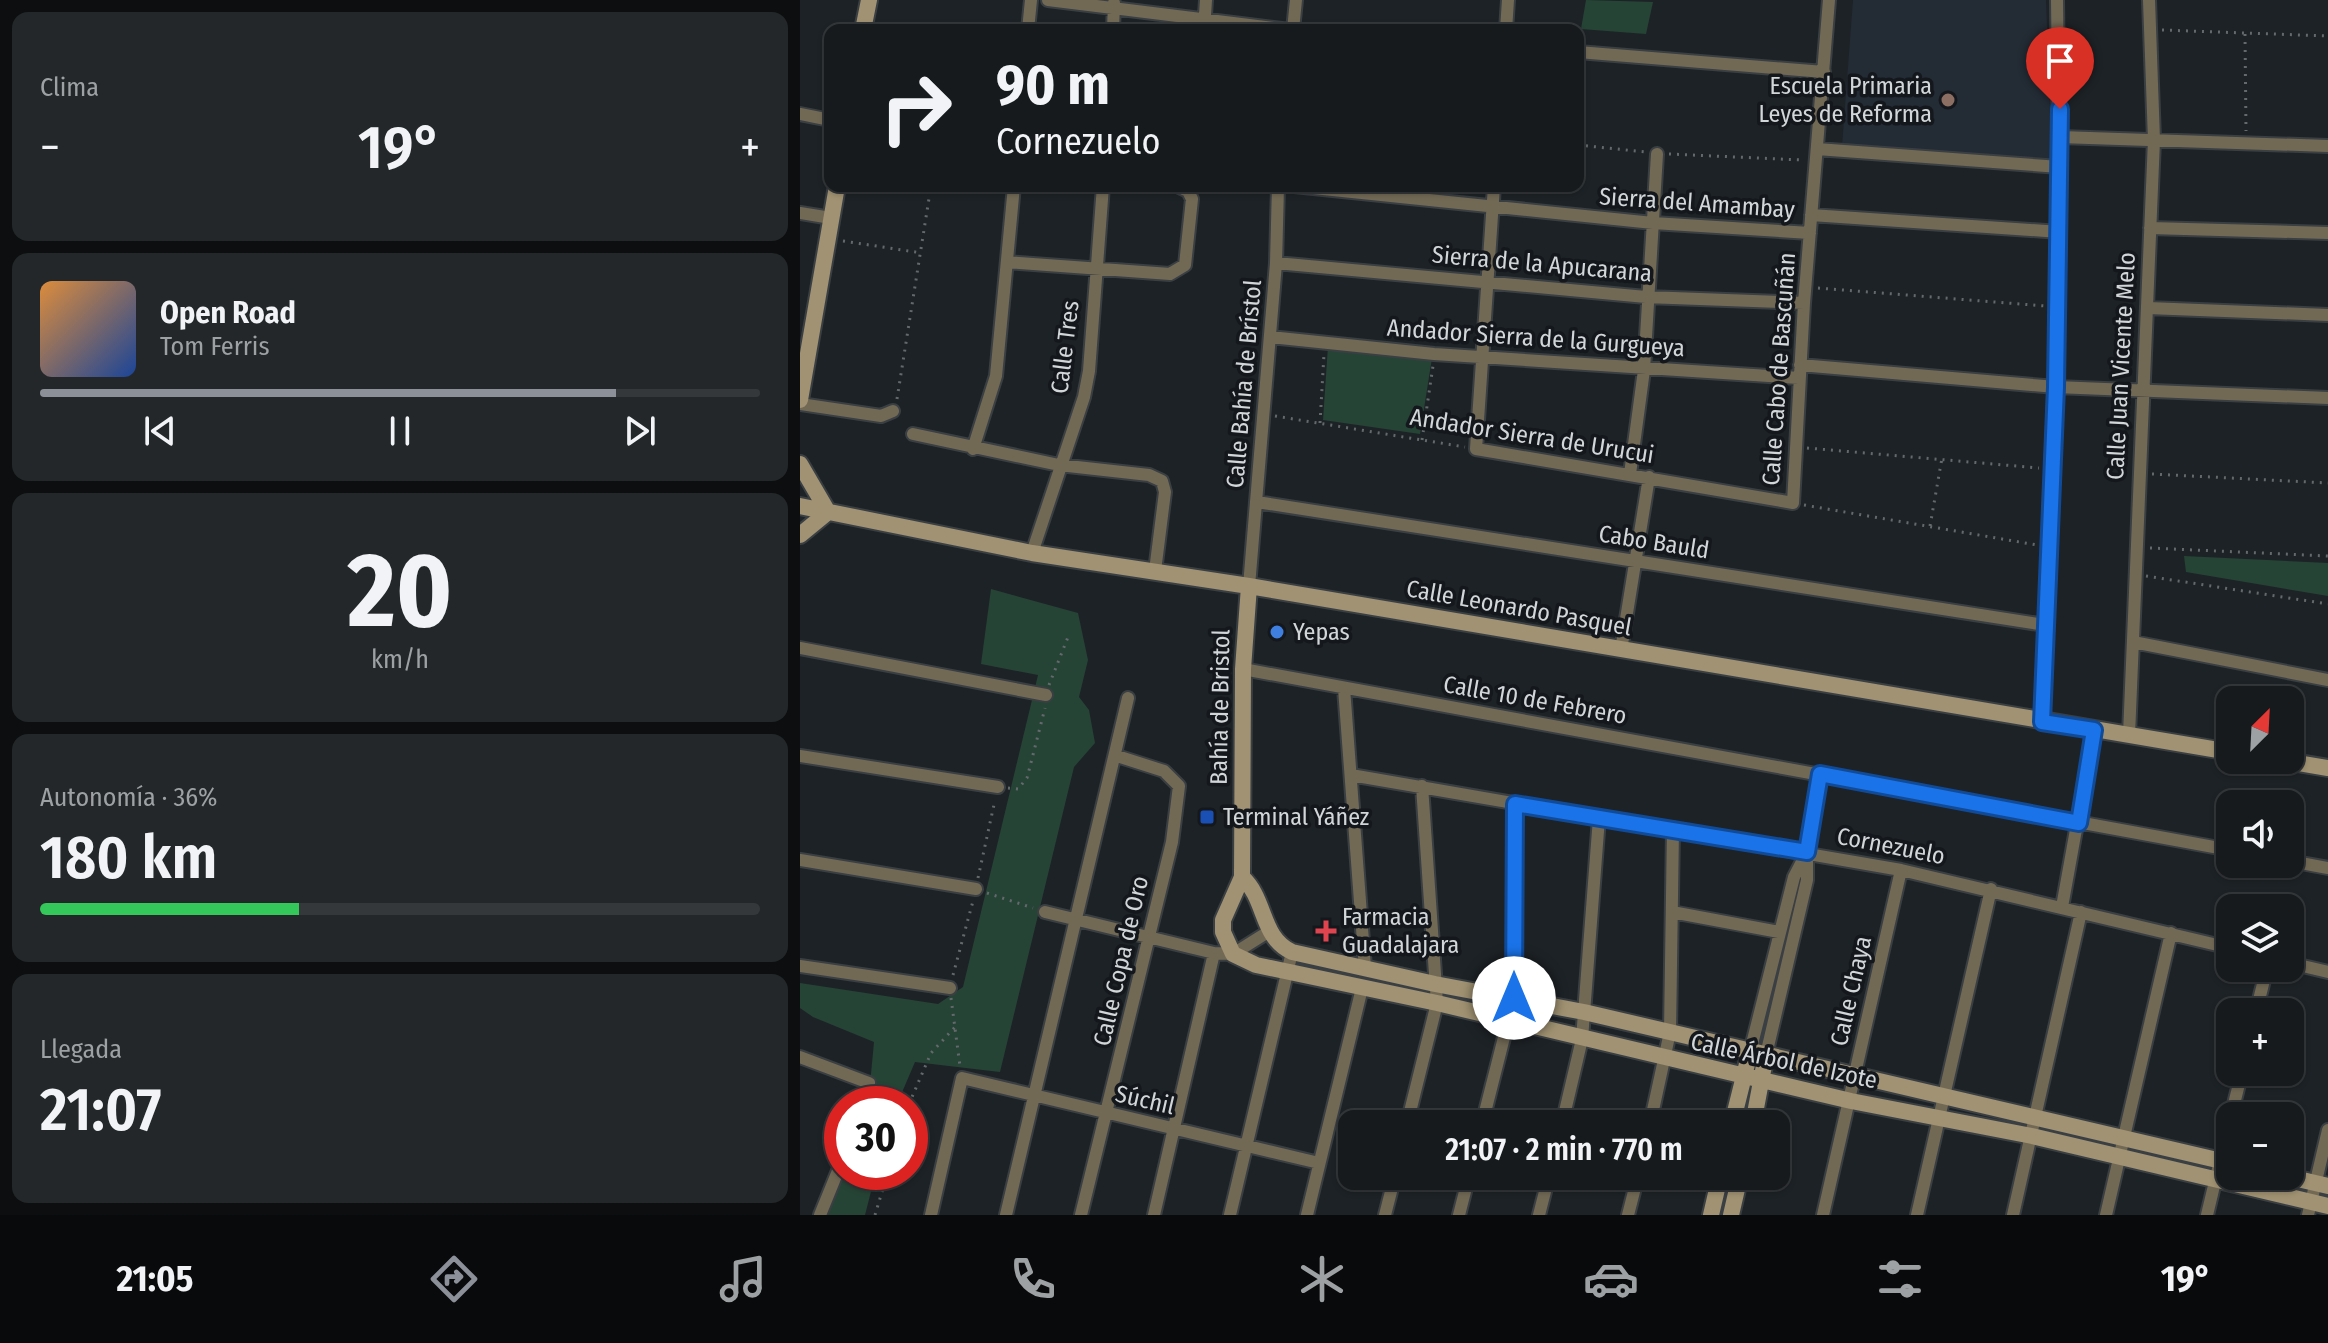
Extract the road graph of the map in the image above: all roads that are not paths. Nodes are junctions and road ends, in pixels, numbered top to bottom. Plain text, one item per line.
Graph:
1 (869, 0) edge
2 (1031, 0) edge
3 (1048, 0) edge
4 (1206, 0) edge
5 (1296, 0) edge
6 (1508, 0) edge
7 (1829, 0) edge
8 (2057, 0) edge
9 (2149, 0) edge
10 (1114, 4) edge
11 (864, 24) edge
12 (1029, 24) edge
13 (1113, 24) edge
14 (1200, 24) edge
15 (1204, 24) edge
16 (1292, 24) edge
17 (1506, 24) edge
18 (1584, 52) edge
19 (1824, 72) junction
20 (800, 114) edge
21 (824, 119) edge
22 (2060, 137) junction
23 (2154, 140) junction
24 (2328, 146) edge
25 (1657, 154) road end
26 (1816, 155) junction
27 (2060, 167) junction
28 (836, 192) edge
29 (1013, 192) edge
30 (1102, 192) edge
31 (1186, 192) edge
32 (1278, 192) edge
33 (1354, 192) edge
34 (1494, 192) edge
35 (1493, 206) junction
36 (800, 213) edge
37 (1811, 215) junction
38 (831, 218) junction
39 (1653, 223) junction
40 (2150, 228) junction
41 (2060, 232) junction
42 (1810, 233) junction
43 (2328, 233) edge
44 (1007, 262) junction
45 (1276, 263) junction
46 (1096, 269) junction
47 (1486, 281) junction
48 (1646, 297) junction
49 (1804, 303) junction
50 (2148, 308) junction
51 (2328, 315) edge
52 (1270, 337) junction
53 (1482, 358) junction
54 (1644, 370) junction
55 (1800, 371) junction
56 (2056, 387) junction
57 (2142, 390) junction
58 (2328, 398) edge
59 (800, 402) edge
60 (893, 411) road end
61 (913, 434) dead end
62 (973, 449) junction
63 (800, 464) edge
64 (1059, 465) junction
65 (1630, 474) junction
66 (1649, 477) junction
67 (1257, 502) junction
68 (1793, 503) joint
69 (800, 506) edge
70 (828, 512) junction
71 (800, 535) edge
72 (1032, 553) junction
73 (1637, 562) junction
74 (1155, 571) junction
75 (1249, 586) junction
76 (2045, 625) junction
77 (2133, 642) junction
78 (800, 648) edge
79 (1621, 650) junction
80 (1243, 669) junction
81 (2328, 680) edge
82 (1344, 688) junction
83 (1046, 695) road end
84 (1128, 698) dead end
85 (2042, 722) junction
86 (2094, 730) junction
87 (2129, 735) junction
88 (2216, 750) edge
89 (800, 756) edge
90 (1117, 756) junction
91 (2304, 764) edge
92 (2328, 768) edge
93 (1820, 774) junction
94 (1351, 775) junction
95 (1422, 786) junction
96 (998, 787) road end
97 (1515, 804) junction
98 (1599, 818) junction
99 (2079, 823) junction
100 (1673, 828) junction
101 (2216, 847) edge
102 (1807, 852) junction
103 (800, 860) edge
104 (2304, 864) edge
105 (2328, 868) edge
106 (1901, 870) junction
107 (1242, 877) junction
108 (976, 889) road end
109 (1991, 889) junction
110 (2062, 907) junction
111 (1045, 912) road end
112 (1672, 912) junction
113 (2081, 912) junction
114 (1077, 919) junction
115 (1268, 932) junction
116 (1779, 932) junction
117 (2171, 933) junction
118 (1151, 935) junction
119 (2216, 944) edge
120 (1292, 952) junction
121 (1214, 953) junction
122 (1233, 954) junction
123 (800, 966) edge
124 (2304, 966) edge
125 (1365, 968) junction
126 (1288, 971) junction
127 (2328, 972) edge
128 (1435, 984) junction
129 (950, 988) road end
130 (1362, 988) junction
131 (1514, 998) junction
132 (1437, 1003) junction
133 (1584, 1012) junction
134 (1507, 1021) junction
135 (1670, 1032) junction
136 (1582, 1039) junction
137 (1758, 1054) junction
138 (800, 1057) edge
139 (1666, 1059) junction
140 (1744, 1076) junction
141 (1855, 1076) junction
142 (1763, 1081) junction
143 (868, 1086) edge
144 (1035, 1096) junction
145 (1943, 1098) junction
146 (1851, 1101) junction
147 (1410, 1110) edge
148 (1485, 1110) edge
149 (1565, 1110) edge
150 (1653, 1110) edge
151 (1736, 1110) edge
152 (1756, 1110) edge
153 (1107, 1114) junction
154 (1939, 1119) junction
155 (2036, 1119) junction
156 (1176, 1130) junction
157 (2328, 1130) edge
158 (2032, 1136) junction
159 (2124, 1138) junction
160 (1248, 1147) junction
161 (2120, 1156) junction
162 (2216, 1160) edge
163 (1319, 1163) junction
164 (2216, 1179) joint
165 (2321, 1184) edge
166 (830, 1190) edge
167 (1391, 1190) edge
168 (1465, 1190) edge
169 (1545, 1190) edge
170 (1634, 1190) edge
171 (1717, 1190) edge
172 (1737, 1190) edge
173 (2250, 1190) edge
174 (2328, 1206) edge
175 (2309, 1209) edge
176 (820, 1215) edge
177 (931, 1215) edge
178 (1006, 1215) edge
179 (1081, 1215) edge
180 (1154, 1215) edge
181 (1230, 1215) edge
182 (1307, 1215) edge
183 (1385, 1215) edge
184 (1459, 1215) edge
185 (1539, 1215) edge
186 (1628, 1215) edge
187 (1711, 1215) edge
188 (1731, 1215) edge
189 (1823, 1215) edge
190 (1917, 1215) edge
191 (2013, 1215) edge
192 (2106, 1215) edge
193 (2207, 1215) edge

1 - 11 street
2 - 12 street
3 - 10 street
4 - 15 street
5 - 16 street
6 - 17 street
7 - 19 street, Calle Cabo de Bascuñán
8 - 22 street
9 - 23 street, Calle Juan Vicente Melo
10 - 13 street
10 - 14 street
18 - 19 street
19 - 26 street, Calle Cabo de Bascuñán
20 - 21 street
22 - 23 street
22 - 27 street
23 - 24 street
23 - 40 street, Calle Juan Vicente Melo
25 - 39 street
26 - 27 street
26 - 37 street, Calle Cabo de Bascuñán
27 - 41 street
28 - 38 street
29 - 44 street
30 - 46 street, Calle Tres
31 - 46 street
32 - 45 street, Calle Bahía de Brístol
33 - 35 street, Sierra del Amambay
34 - 35 street
35 - 39 street, Sierra del Amambay
35 - 47 street
36 - 38 street
37 - 41 street, Sierra del Amambay
37 - 42 street, Calle Cabo de Bascuñán
38 - 59 street
39 - 42 street, Sierra del Amambay
39 - 48 street
40 - 43 street
40 - 50 street, Calle Juan Vicente Melo
41 - 56 street
42 - 49 street, Calle Cabo de Bascuñán
44 - 46 street
44 - 62 street
45 - 47 street, Sierra de la Apucarana
45 - 52 street, Calle Bahía de Brístol
46 - 64 street, Calle Tres
47 - 48 street, Sierra de la Apucarana
47 - 53 street
48 - 49 street, Sierra de la Apucarana
48 - 54 street
49 - 55 street, Calle Cabo de Bascuñán
50 - 51 street
50 - 57 street, Calle Juan Vicente Melo
52 - 53 street, Andador Sierra de la Gurgueya
52 - 67 street, Calle Bahía de Brístol
53 - 54 street, Andador Sierra de la Gurgueya
53 - 65 street, Andador Sierra de Urucui
54 - 55 street, Andador Sierra de la Gurgueya
54 - 65 street
55 - 56 street, Andador Sierra de la Gurgueya
55 - 68 street, Calle Cabo de Bascuñán
56 - 57 street, Andador Sierra de la Gurgueya
56 - 76 street
57 - 58 street, Andador Sierra de la Gurgueya
57 - 77 street, Calle Juan Vicente Melo
59 - 60 street
61 - 62 street
62 - 64 street
63 - 70 street
64 - 72 street, Calle Tres
64 - 74 street
65 - 66 street, Andador Sierra de Urucui
66 - 68 street, Andador Sierra de Urucui
66 - 73 street
67 - 73 street, Cabo Bauld
67 - 75 street, Calle Bahía de Brístol
69 - 70 street, Calle Leonardo Pasquel
70 - 71 street
70 - 72 street, Calle Leonardo Pasquel
72 - 74 street, Calle Leonardo Pasquel
73 - 76 street, Cabo Bauld
73 - 79 street
74 - 75 street, Calle Leonardo Pasquel
75 - 79 street, Calle Leonardo Pasquel
75 - 80 street, Bahía de Bristol
76 - 85 street
77 - 81 street
77 - 87 street, Calle Juan Vicente Melo
78 - 83 street
79 - 85 street, Calle Leonardo Pasquel
80 - 82 street, Calle 10 de Febrero
80 - 107 street, Bahía de Bristol
82 - 93 street, Calle 10 de Febrero
82 - 94 street
84 - 90 street
85 - 86 street, Calle Leonardo Pasquel
86 - 87 street, Calle Leonardo Pasquel
86 - 99 street
87 - 88 street, Calle Leonardo Pasquel
89 - 96 street
90 - 114 street
90 - 118 street, Calle Copa de Oro
91 - 92 street
93 - 99 street, Calle 10 de Febrero
93 - 102 street
94 - 95 street, Cornezuelo
94 - 125 street
95 - 97 street, Cornezuelo
95 - 128 street
97 - 98 street, Cornezuelo
97 - 131 street
98 - 100 street, Cornezuelo
98 - 133 street
99 - 101 street, Calle 10 de Febrero
99 - 110 street
100 - 102 street, Cornezuelo
100 - 112 street
102 - 106 street, Cornezuelo
102 - 116 street
102 - 137 street
103 - 108 street
104 - 105 street
106 - 109 street, Cornezuelo
106 - 141 street, Calle Chaya
107 - 115 street
107 - 122 street, Bahía de Bristol
109 - 110 street, Cornezuelo
109 - 145 street
110 - 113 street, Cornezuelo
111 - 114 street
112 - 116 street
112 - 135 street
113 - 117 street, Cornezuelo
113 - 155 street
114 - 118 street
114 - 144 street
115 - 120 street, Calle Árbol de Izote
115 - 122 street
116 - 137 street
117 - 119 street, Cornezuelo
117 - 159 street
118 - 121 street
118 - 153 street, Calle Copa de Oro
120 - 125 street, Calle Árbol de Izote
120 - 126 street
121 - 122 street
121 - 156 street
122 - 126 street, Calle Árbol de Izote
123 - 129 street
124 - 127 street
125 - 128 street, Calle Árbol de Izote
126 - 130 street, Calle Árbol de Izote
126 - 160 street
128 - 131 street, Calle Árbol de Izote
128 - 132 street
130 - 132 street, Calle Árbol de Izote
130 - 163 street
131 - 133 street, Calle Árbol de Izote
131 - 134 street
132 - 134 street, Calle Árbol de Izote
132 - 147 street
133 - 135 street, Calle Árbol de Izote
133 - 136 street
134 - 136 street, Calle Árbol de Izote
134 - 148 street
135 - 137 street, Calle Árbol de Izote
135 - 139 street
136 - 139 street, Calle Árbol de Izote
136 - 149 street
137 - 140 street
137 - 141 street, Calle Árbol de Izote
137 - 142 street
138 - 143 street
139 - 140 street, Calle Árbol de Izote
139 - 150 street
140 - 142 street, Calle Árbol de Izote
140 - 151 street
141 - 145 street, Calle Árbol de Izote
141 - 146 street, Calle Chaya
142 - 146 street, Calle Árbol de Izote
142 - 152 street
144 - 153 street, Súchil
144 - 177 street, Súchil
144 - 178 street
145 - 154 street
145 - 155 street, Calle Árbol de Izote
146 - 154 street, Calle Árbol de Izote
146 - 189 street, Calle Chaya
153 - 156 street, Súchil
153 - 179 street, Calle Copa de Oro
154 - 158 street, Calle Árbol de Izote
154 - 190 street
155 - 158 street
155 - 159 street, Calle Árbol de Izote
156 - 160 street, Súchil
156 - 180 street
157 - 165 street
158 - 161 street, Calle Árbol de Izote
158 - 191 street
159 - 161 street
159 - 162 street, Calle Árbol de Izote
160 - 163 street, Súchil
160 - 181 street
161 - 164 street, Calle Árbol de Izote
161 - 192 street
163 - 182 street
164 - 193 street
165 - 175 street
166 - 176 street
167 - 183 street
168 - 184 street
169 - 185 street
170 - 186 street
171 - 187 street
172 - 188 street
173 - 175 street, Calle Árbol de Izote
174 - 175 street, Calle Árbol de Izote

